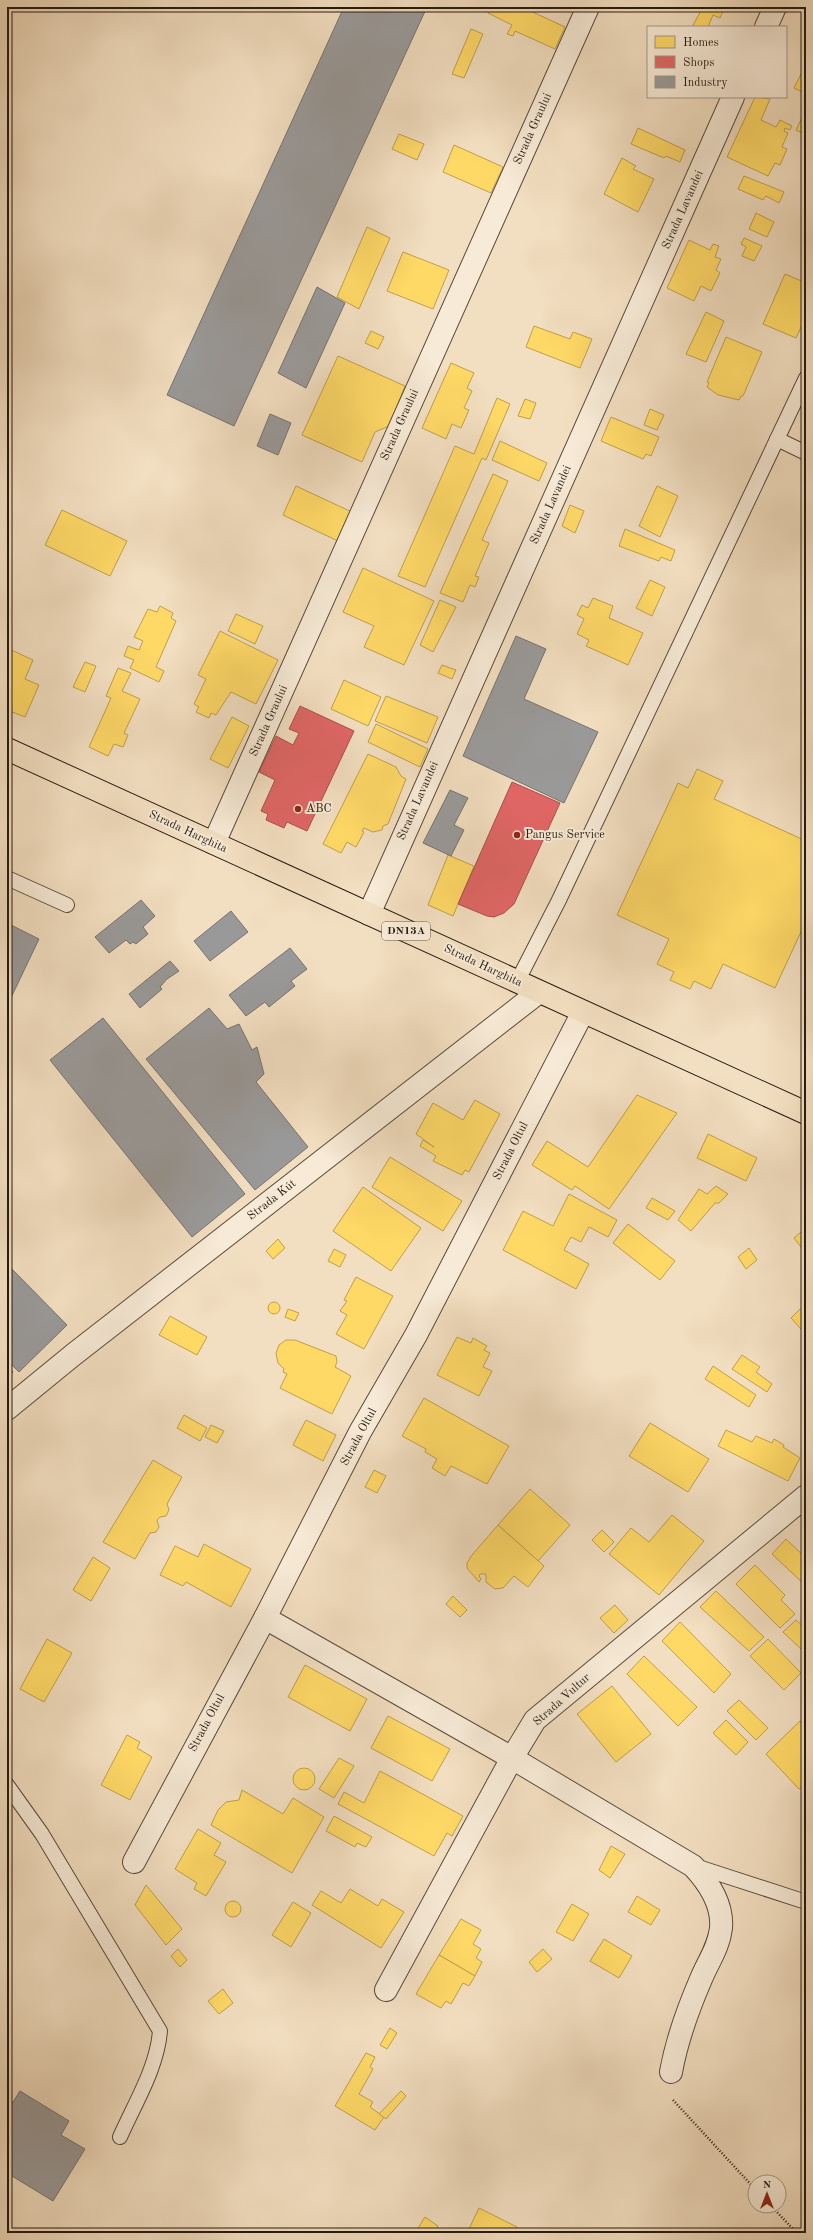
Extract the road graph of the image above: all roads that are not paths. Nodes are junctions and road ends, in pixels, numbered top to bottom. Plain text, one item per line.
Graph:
1 (588, 7) edge
2 (775, 7) edge
3 (766, 26) edge
4 (733, 98) edge
5 (806, 378) edge
6 (777, 440) junction
7 (806, 453) edge
8 (7, 749) edge
9 (214, 843) junction
10 (7, 878) edge
11 (67, 905) dead end
12 (368, 914) junction
13 (517, 982) junction
14 (539, 992) junction
15 (583, 1012) junction
16 (806, 1113) edge
17 (7, 1409) edge
18 (806, 1496) edge
19 (265, 1618) junction
20 (512, 1758) junction
21 (7, 1785) edge
22 (134, 1862) dead end
23 (693, 1866) junction
24 (806, 1902) edge
25 (386, 1990) dead end
26 (671, 2072) road end
27 (120, 2137) dead end

1 - 9 street, Strada Graului
2 - 3 street
4 - 12 street, Strada Lavandei
5 - 6 lane
6 - 7 lane
6 - 13 lane
8 - 9 main road, Strada Harghita / DN13A
9 - 12 main road, Strada Harghita / DN13A
10 - 11 lane
12 - 13 main road, Strada Harghita / DN13A
13 - 14 main road, Strada Harghita / DN13A
14 - 15 main road, Strada Harghita / DN13A
14 - 17 street, Strada Kút
15 - 16 main road, Strada Harghita / DN13A
15 - 19 street, Strada Oltul
18 - 20 street, Strada Vultur
19 - 20 street
19 - 22 street, Strada Oltul
20 - 23 street
20 - 25 street, Strada Vultur
21 - 27 lane
23 - 24 lane
23 - 26 street

